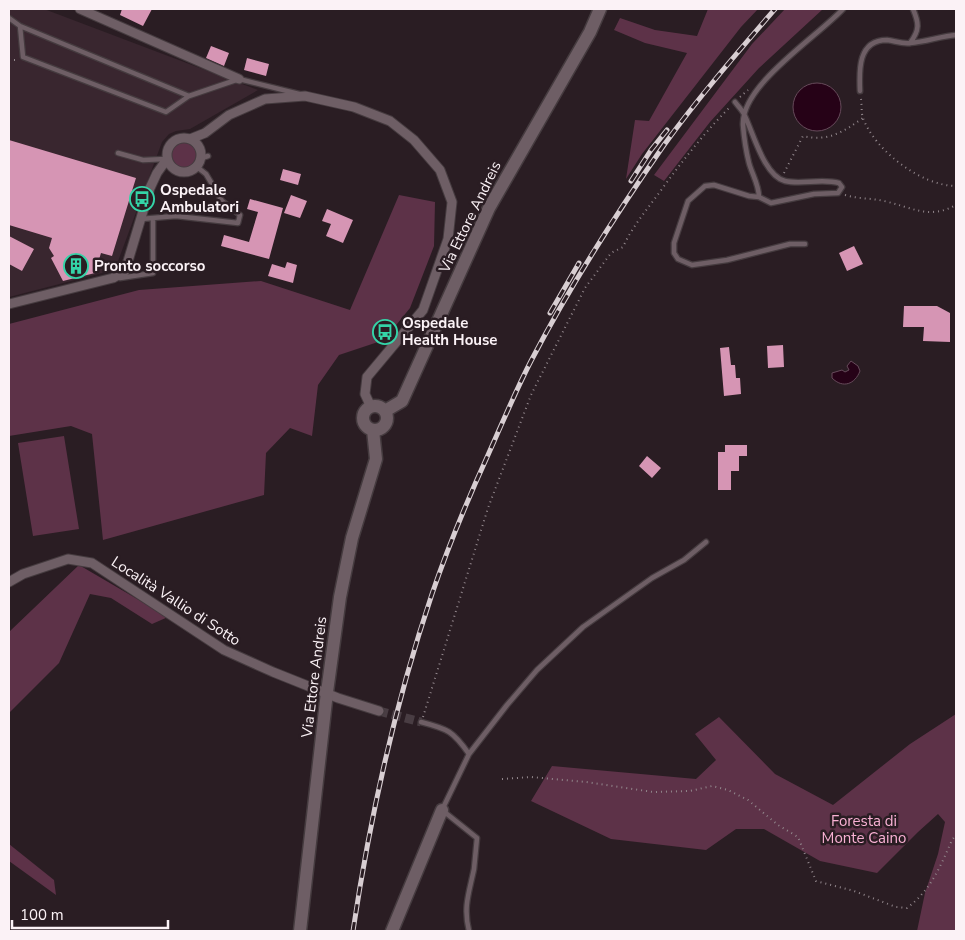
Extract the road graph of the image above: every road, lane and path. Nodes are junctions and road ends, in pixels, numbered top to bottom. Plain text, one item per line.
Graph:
1 (80, 9) edge
2 (600, 9) edge
3 (842, 9) edge
4 (913, 9) edge
5 (9, 18) edge
6 (20, 26) junction
7 (956, 35) edge
8 (910, 43) junction
9 (239, 79) junction
10 (749, 88) dead end
11 (860, 91) joint
12 (189, 96) junction
13 (305, 96) junction
14 (735, 102) junction
15 (744, 112) junction
16 (863, 118) junction
17 (204, 133) junction
18 (190, 139) junction
19 (199, 146) junction
20 (118, 153) dead end
21 (168, 159) junction
22 (197, 167) junction
23 (210, 169) dead end
24 (175, 170) junction
25 (157, 173) junction
26 (206, 174) junction
27 (780, 180) junction
28 (956, 186) edge
29 (838, 193) junction
30 (759, 196) junction
31 (956, 205) edge
32 (153, 218) junction
33 (141, 219) junction
34 (805, 244) dead end
35 (113, 278) junction
36 (9, 304) edge
37 (371, 407) junction
38 (385, 411) junction
39 (373, 430) junction
40 (706, 542) dead end
41 (9, 582) edge
42 (327, 692) junction
43 (379, 711) tunnel mouth
44 (421, 722) joint
45 (469, 754) junction
46 (502, 778) dead end
47 (442, 810) junction
48 (956, 835) edge
49 (300, 931) edge
50 (392, 931) edge
51 (470, 931) edge

1 - 9 street
2 - 38 street, Via Ettore Andreis
3 - 15 lane
4 - 8 lane
5 - 6 lane
6 - 12 lane
6 - 12 lane
7 - 8 lane
8 - 11 lane
9 - 12 lane
9 - 13 lane
10 - 14 path
11 - 16 path
13 - 17 street
13 - 37 street
14 - 15 lane
14 - 44 path
15 - 27 lane
15 - 30 lane
16 - 27 path
16 - 28 path
17 - 18 street
17 - 19 street
18 - 19 street
18 - 21 street
19 - 22 street
20 - 21 lane
21 - 24 street
21 - 25 street
22 - 24 street
22 - 26 lane
23 - 26 lane
24 - 25 street
25 - 33 street
26 - 32 lane
27 - 29 lane
29 - 30 lane
29 - 31 path
30 - 34 lane
32 - 33 lane
32 - 35 lane
33 - 35 street
35 - 36 street
37 - 38 street
37 - 39 street
38 - 39 street
39 - 42 street, Via Ettore Andreis
40 - 45 lane
41 - 42 street, Località Vallio di Sotto
42 - 43 street, Località Vallio di Sotto
42 - 49 street, Via Ettore Andreis
44 - 45 lane
45 - 47 lane
46 - 48 path
47 - 50 street
47 - 51 lane

